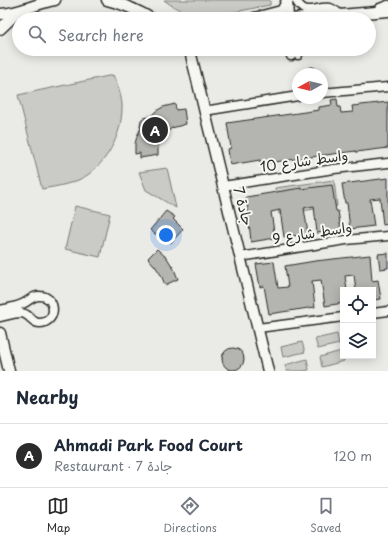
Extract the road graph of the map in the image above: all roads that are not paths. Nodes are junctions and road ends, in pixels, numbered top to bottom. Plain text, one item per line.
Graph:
1 (55, 0) edge
2 (107, 0) edge
3 (131, 0) edge
4 (287, 0) edge
5 (294, 0) edge
6 (388, 5) edge
7 (20, 11) joint
8 (388, 11) edge
9 (15, 12) edge
10 (139, 12) edge
11 (144, 12) edge
12 (273, 12) edge
13 (291, 12) edge
14 (293, 12) edge
15 (337, 12) edge
16 (374, 12) joint
17 (12, 13) edge
18 (0, 14) edge
19 (12, 18) edge
20 (0, 29) edge
21 (192, 56) edge
22 (388, 87) edge
23 (328, 93) edge
24 (292, 97) edge
25 (204, 111) junction
26 (388, 163) edge
27 (224, 186) junction
28 (388, 236) edge
29 (240, 257) junction
30 (0, 310) edge
31 (388, 311) edge
32 (376, 313) edge
33 (0, 317) edge
34 (340, 317) edge
35 (258, 328) junction
36 (0, 333) edge
37 (9, 371) edge
38 (268, 371) edge

1 - 7 main road
2 - 10 main road
3 - 11 main road
4 - 12 street
4 - 13 street
5 - 14 street
5 - 15 street
6 - 16 street
7 - 9 main road
8 - 16 main road
17 - 18 main road
19 - 20 main road
21 - 25 main road, جادة 7
22 - 23 street
24 - 25 street
25 - 27 main road, جادة 7
26 - 27 street, واسط شارع 10
27 - 29 main road, جادة 7
28 - 29 street, واسط شارع 9
29 - 35 main road, جادة 7
30 - 33 street
31 - 32 street
34 - 35 street
35 - 38 main road, جادة 7
36 - 37 main road

